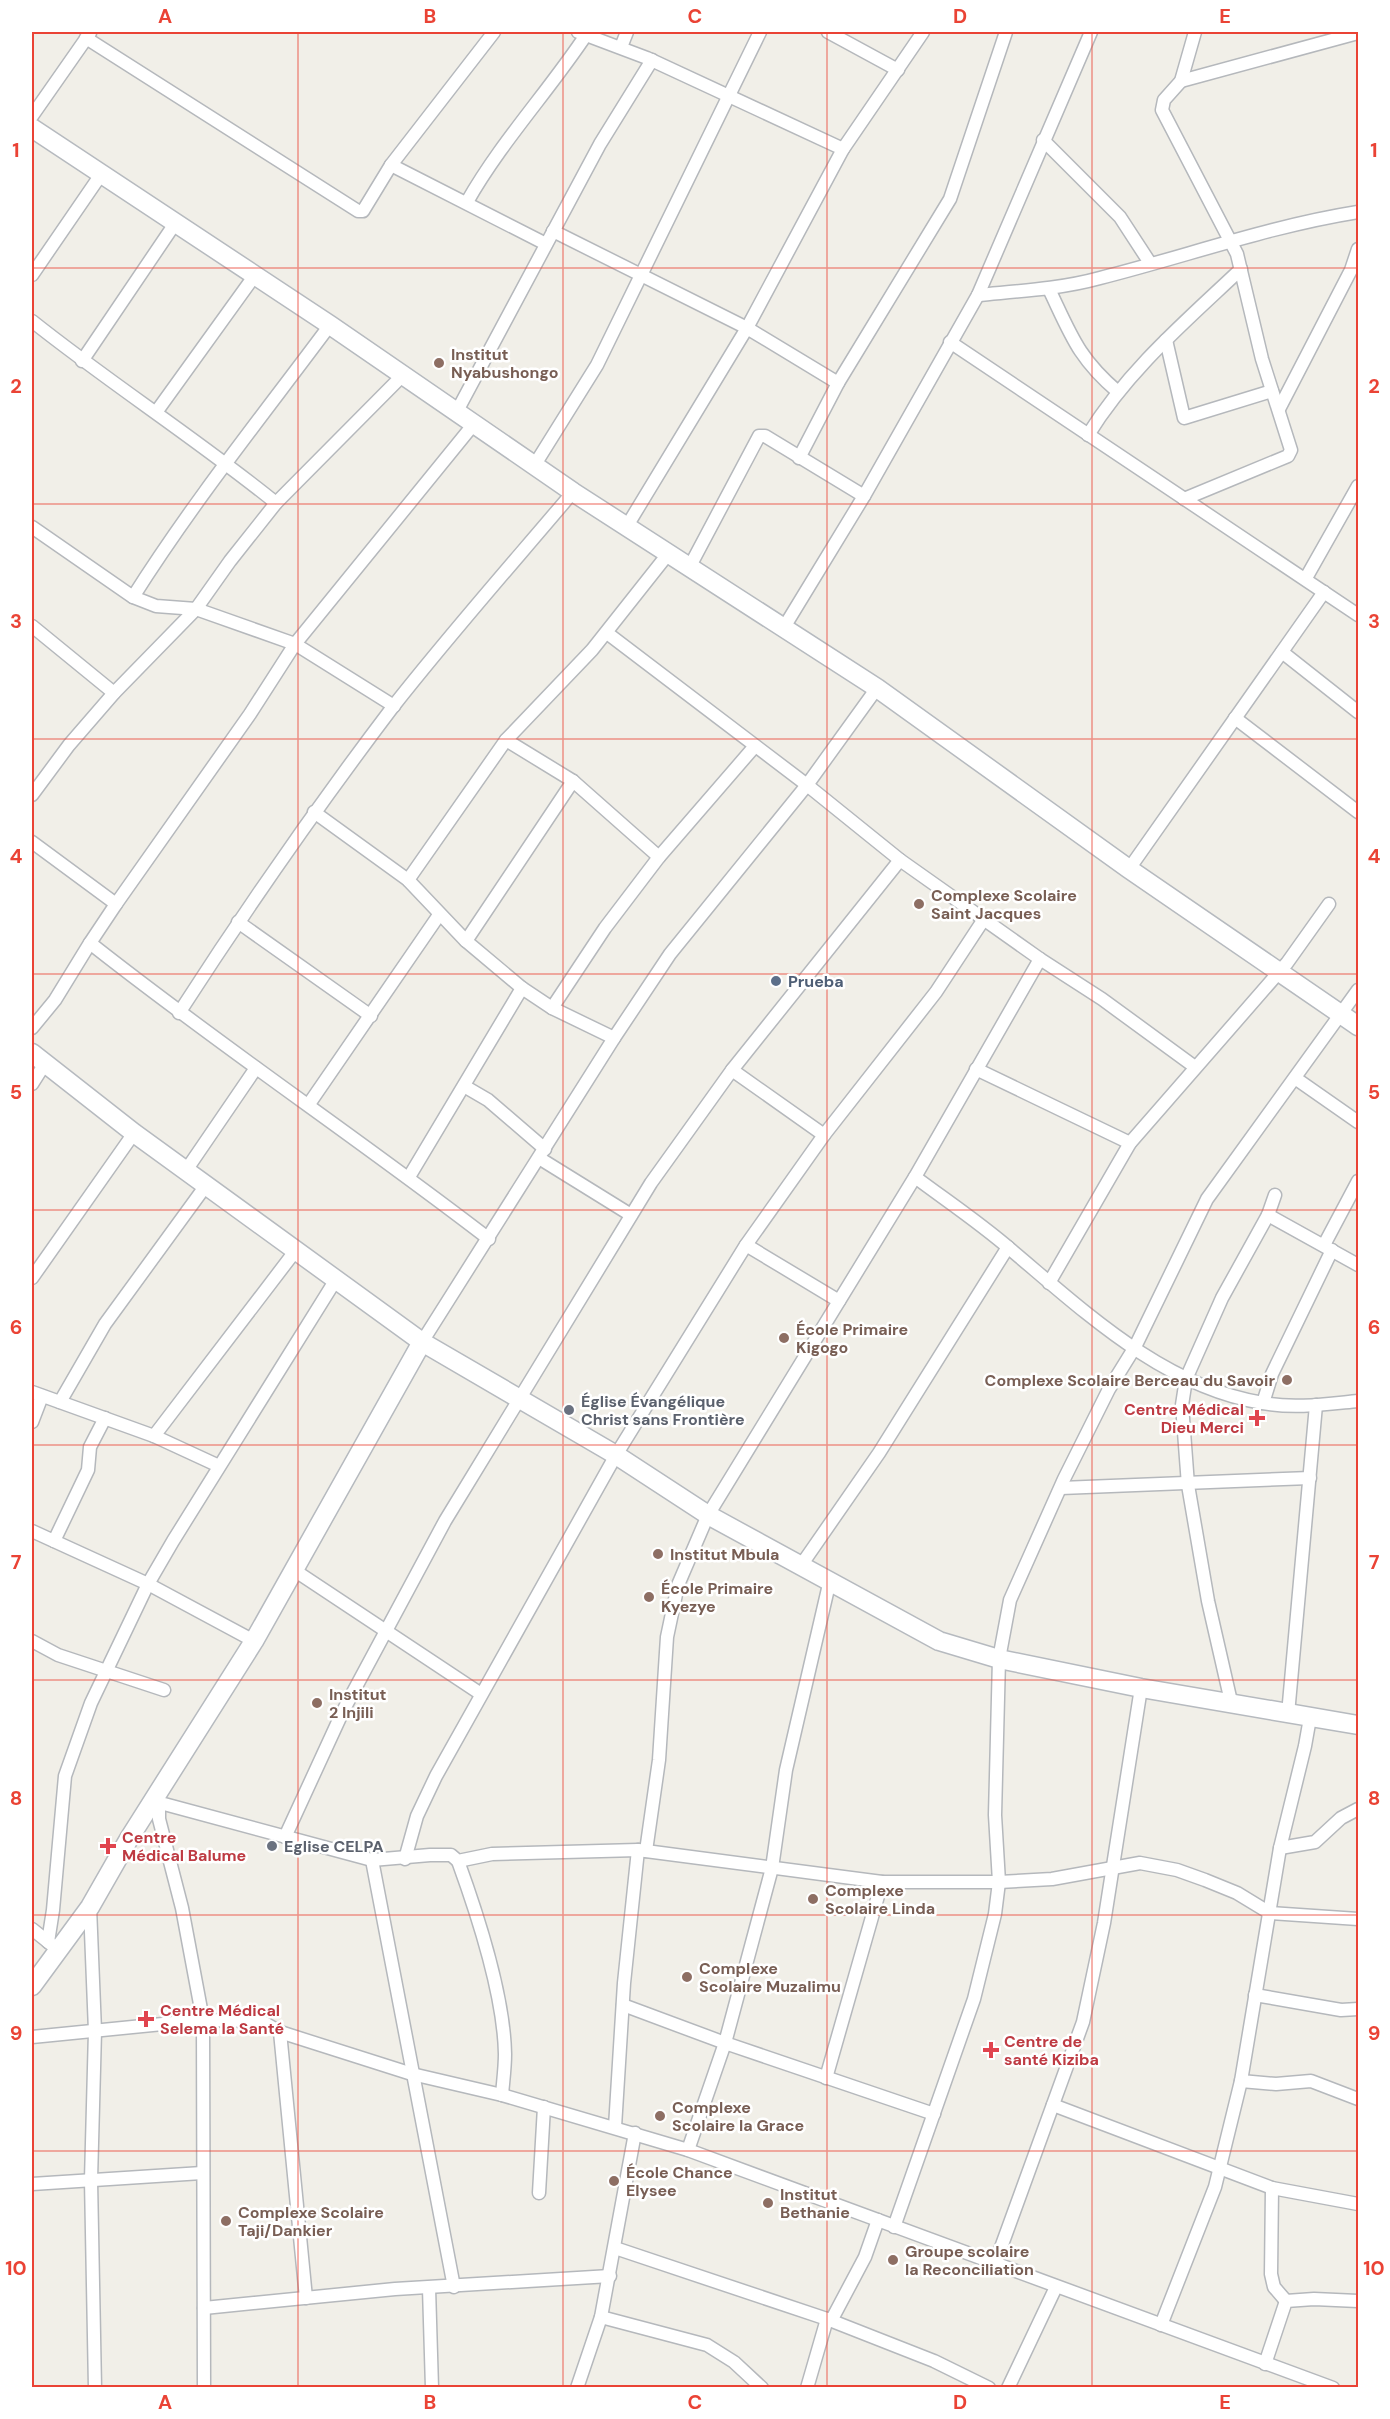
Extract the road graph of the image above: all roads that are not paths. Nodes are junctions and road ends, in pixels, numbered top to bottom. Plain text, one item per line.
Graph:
1 (494, 32) edge
2 (627, 32) edge
3 (760, 32) edge
4 (828, 32) edge
5 (923, 32) edge
6 (1006, 32) edge
7 (1091, 32) edge
8 (1196, 32) edge
9 (582, 33) edge
10 (1359, 33) edge
11 (89, 35) edge
12 (621, 47) junction
13 (652, 60) junction
14 (898, 70) junction
15 (1181, 81) junction
16 (730, 96) junction
17 (32, 116) edge
18 (32, 129) edge
19 (1043, 140) junction
20 (843, 148) junction
21 (391, 165) junction
22 (102, 173) junction
23 (466, 202) junction
24 (1359, 212) edge
25 (176, 222) junction
26 (554, 231) junction
27 (1229, 241) junction
28 (546, 244) junction
29 (1359, 249) edge
30 (1150, 263) junction
31 (1241, 269) junction
32 (1355, 272) edge
33 (32, 275) edge
34 (255, 275) junction
35 (642, 276) junction
36 (1049, 289) junction
37 (978, 295) junction
38 (32, 321) edge
39 (330, 325) junction
40 (747, 328) junction
41 (1166, 340) junction
42 (951, 342) junction
43 (82, 361) junction
44 (403, 375) junction
45 (838, 383) junction
46 (1272, 391) junction
47 (1118, 392) junction
48 (1279, 409) junction
49 (157, 411) junction
50 (456, 413) junction
51 (473, 425) junction
52 (1088, 435) junction
53 (799, 458) junction
54 (225, 462) junction
55 (534, 466) junction
56 (1359, 486) edge
57 (573, 492) junction
58 (864, 496) junction
59 (1184, 499) junction
60 (276, 503) junction
61 (627, 526) junction
62 (32, 527) edge
63 (668, 554) junction
64 (689, 568) junction
65 (1306, 578) junction
66 (1324, 592) junction
67 (133, 597) junction
68 (196, 609) junction
69 (1359, 615) edge
70 (32, 626) edge
71 (783, 630) junction
72 (607, 633) junction
73 (295, 644) junction
74 (1282, 652) junction
75 (877, 688) junction
76 (114, 693) junction
77 (394, 706) junction
78 (1359, 712) edge
79 (1236, 718) junction
80 (506, 740) junction
81 (755, 746) junction
82 (573, 781) junction
83 (807, 785) junction
84 (32, 795) edge
85 (314, 812) junction
86 (1359, 812) edge
87 (32, 842) edge
88 (659, 857) junction
89 (900, 860) junction
90 (1129, 869) junction
91 (408, 880) junction
92 (116, 904) junction
93 (1329, 904) dead end
94 (439, 915) junction
95 (984, 919) junction
96 (238, 922) junction
97 (466, 941) junction
98 (90, 943) junction
99 (1040, 959) junction
100 (1279, 972) junction
101 (522, 988) junction
102 (1359, 990) edge
103 (552, 1008) junction
104 (179, 1013) junction
105 (1341, 1014) junction
106 (371, 1016) junction
107 (1359, 1026) edge
108 (32, 1028) edge
109 (614, 1038) junction
110 (38, 1059) edge
111 (1195, 1067) junction
112 (256, 1068) junction
113 (976, 1069) junction
114 (732, 1070) junction
115 (1295, 1078) junction
116 (32, 1084) edge
117 (464, 1086) junction
118 (309, 1104) junction
119 (1359, 1122) edge
120 (134, 1133) junction
121 (824, 1135) junction
122 (1130, 1143) junction
123 (542, 1153) junction
124 (187, 1169) junction
125 (409, 1177) junction
126 (915, 1177) junction
127 (1359, 1180) edge
128 (207, 1184) junction
129 (1275, 1195) dead end
130 (631, 1215) junction
131 (1268, 1215) junction
132 (489, 1239) junction
133 (746, 1245) junction
134 (1008, 1247) junction
135 (1328, 1248) junction
136 (296, 1250) junction
137 (1359, 1265) edge
138 (32, 1278) edge
139 (335, 1281) junction
140 (1049, 1283) junction
141 (839, 1301) junction
142 (422, 1342) junction
143 (1135, 1347) junction
144 (1186, 1379) junction
145 (37, 1394) edge
146 (519, 1397) junction
147 (1359, 1401) edge
148 (60, 1402) junction
149 (1263, 1403) junction
150 (1316, 1405) junction
151 (105, 1418) junction
152 (32, 1422) edge
153 (154, 1436) junction
154 (616, 1455) junction
155 (219, 1466) junction
156 (1310, 1478) junction
157 (1188, 1485) junction
158 (1061, 1488) junction
159 (708, 1515) junction
160 (32, 1531) edge
161 (54, 1541) junction
162 (802, 1564) junction
163 (294, 1569) junction
164 (830, 1580) junction
165 (148, 1584) junction
166 (385, 1630) junction
167 (32, 1641) edge
168 (254, 1641) junction
169 (999, 1659) junction
170 (107, 1670) junction
171 (1141, 1688) junction
172 (164, 1690) dead end
173 (481, 1694) junction
174 (1232, 1706) junction
175 (1288, 1714) junction
176 (1310, 1718) junction
177 (1359, 1725) edge
178 (156, 1802) junction
179 (1359, 1809) edge
180 (285, 1837) junction
181 (1280, 1848) junction
182 (642, 1850) junction
183 (405, 1858) junction
184 (372, 1860) junction
185 (458, 1861) junction
186 (1114, 1867) junction
187 (772, 1868) junction
188 (882, 1882) junction
189 (999, 1882) junction
190 (90, 1907) junction
191 (1270, 1913) junction
192 (1359, 1918) edge
193 (32, 1929) edge
194 (54, 1946) junction
195 (32, 1986) edge
196 (1255, 1995) junction
197 (624, 2005) junction
198 (1359, 2008) edge
199 (203, 2020) junction
200 (95, 2031) junction
201 (280, 2032) junction
202 (32, 2037) edge
203 (725, 2043) junction
204 (412, 2073) junction
205 (826, 2078) junction
206 (1240, 2081) junction
207 (502, 2095) junction
208 (1359, 2099) edge
209 (1053, 2105) junction
210 (544, 2107) junction
211 (934, 2114) junction
212 (615, 2127) junction
213 (634, 2133) junction
214 (688, 2150) junction
215 (1219, 2168) junction
216 (202, 2173) junction
217 (91, 2180) junction
218 (32, 2184) edge
219 (1272, 2188) junction
220 (539, 2193) dead end
221 (1359, 2204) edge
222 (878, 2220) junction
223 (894, 2227) junction
224 (615, 2248) junction
225 (995, 2264) junction
226 (610, 2276) junction
227 (454, 2287) junction
228 (1056, 2287) junction
229 (429, 2288) junction
230 (306, 2298) junction
231 (1286, 2301) junction
232 (1359, 2301) edge
233 (204, 2308) junction
234 (601, 2317) junction
235 (829, 2320) junction
236 (1161, 2325) junction
237 (1265, 2364) junction
238 (1326, 2387) edge
239 (95, 2388) edge
240 (204, 2388) edge
241 (432, 2388) edge
242 (577, 2388) edge
243 (762, 2388) edge
244 (807, 2388) edge
245 (989, 2388) edge
246 (1008, 2388) edge

1 - 21 street
2 - 12 street
3 - 16 street
4 - 14 street
5 - 14 street
6 - 45 street
7 - 19 street
8 - 15 street
9 - 12 street
9 - 23 street
10 - 15 street
11 - 17 street
11 - 21 street
12 - 13 street
13 - 16 street
13 - 26 street
14 - 20 street
15 - 27 street
16 - 20 street
16 - 35 street
18 - 22 street
19 - 30 street
19 - 37 street
20 - 40 street
21 - 23 street
22 - 25 street
22 - 33 street
23 - 28 street
24 - 27 street
25 - 34 street
25 - 43 street
26 - 28 street
26 - 35 street
27 - 30 street
27 - 31 street
28 - 50 street
29 - 32 street
30 - 36 street
31 - 41 street
31 - 46 street
32 - 48 street
34 - 39 street
34 - 49 street
35 - 40 street
35 - 55 street
36 - 37 street
36 - 47 street
37 - 42 street
38 - 43 street
39 - 44 street
39 - 54 street
40 - 45 street
40 - 61 street
41 - 46 street
41 - 47 street
42 - 52 street
42 - 58 street
43 - 49 street
44 - 50 street
44 - 60 street
45 - 53 street
46 - 48 street
47 - 52 street
48 - 59 street
49 - 54 street
50 - 51 street
51 - 55 street
51 - 73 street
52 - 59 street
53 - 58 street
53 - 64 street
54 - 60 street
54 - 67 street
55 - 57 street
56 - 65 street
57 - 61 street
57 - 77 street
58 - 71 street
59 - 65 street
60 - 68 street
61 - 63 street
62 - 67 street
63 - 64 street
63 - 72 street
64 - 71 street
65 - 66 street
66 - 69 street
66 - 74 street
67 - 68 street
68 - 73 street
68 - 76 street
70 - 76 street
71 - 75 street
72 - 80 street
72 - 81 street
73 - 77 street
73 - 92 street
74 - 78 street
74 - 79 street
75 - 83 street
75 - 90 street
76 - 84 street
77 - 85 street
79 - 86 street
79 - 90 street
80 - 82 street
80 - 91 street
81 - 83 street
81 - 88 street
82 - 88 street
82 - 97 street
83 - 89 street
83 - 109 street
85 - 91 street
85 - 96 street
87 - 92 street
88 - 103 street
89 - 95 street
89 - 114 street
90 - 100 street
91 - 94 street
92 - 98 street
93 - 100 street
94 - 97 street
94 - 106 street
95 - 99 street
95 - 121 street
96 - 104 street
96 - 106 street
97 - 101 street
98 - 104 street
98 - 108 street
99 - 111 street
99 - 113 street
100 - 105 street
100 - 111 street
101 - 103 street
101 - 117 street
102 - 105 street
103 - 109 street
104 - 112 street
105 - 107 street
105 - 115 street
106 - 118 street
109 - 123 street
110 - 116 street
110 - 120 street
111 - 122 street
112 - 118 street
112 - 124 street
113 - 122 street
113 - 126 street
114 - 121 street
114 - 130 street
115 - 119 street
115 - 143 street
117 - 123 street
117 - 125 street
118 - 125 street
120 - 124 street
120 - 138 street
121 - 133 street
122 - 140 street
123 - 130 street
123 - 132 street
124 - 128 street
125 - 132 street
126 - 134 street
126 - 141 street
127 - 135 street
128 - 136 street
128 - 148 street
129 - 131 street
130 - 146 street
131 - 135 street
131 - 144 street
132 - 142 street
133 - 141 street
133 - 154 street
134 - 140 street
134 - 162 street
135 - 137 street
135 - 149 street
136 - 139 street
136 - 153 street
139 - 142 street
139 - 155 street
140 - 143 street
141 - 159 street
142 - 146 street
142 - 163 street
143 - 144 street
143 - 158 street
144 - 149 street
144 - 157 street
145 - 148 street
145 - 152 street
146 - 154 street
146 - 166 street
147 - 150 street
148 - 151 street
149 - 150 street
150 - 156 street
151 - 153 street
151 - 161 street
153 - 155 street
154 - 159 street
154 - 173 street
155 - 165 street
156 - 157 street
156 - 175 street
157 - 158 street
157 - 174 street
158 - 169 street
159 - 162 street
159 - 182 street
160 - 161 street
161 - 165 street
162 - 164 street
163 - 166 street
163 - 168 street
164 - 169 street
164 - 187 street
165 - 168 street
165 - 170 street
166 - 173 street
166 - 180 street
167 - 170 street
168 - 178 street
169 - 171 street
169 - 189 street
170 - 172 street
170 - 194 street
171 - 174 street
171 - 186 street
173 - 183 street
174 - 175 street
175 - 176 street
176 - 177 street
176 - 181 street
178 - 180 street
178 - 190 street
178 - 199 street
179 - 181 street
180 - 184 street
181 - 191 street
182 - 185 street
182 - 187 street
182 - 197 street
183 - 184 street
183 - 185 street
184 - 204 street
185 - 207 street
186 - 189 street
186 - 191 street
186 - 209 street
187 - 188 street
187 - 203 street
188 - 189 street
188 - 205 street
189 - 211 street
190 - 194 street
190 - 200 street
191 - 192 street
191 - 196 street
193 - 194 street
194 - 195 street
196 - 198 street
196 - 206 street
197 - 203 street
197 - 212 street
199 - 200 street
199 - 201 street
199 - 216 street
200 - 202 street
200 - 217 street
201 - 204 street
201 - 230 street
203 - 205 street
203 - 214 street
204 - 207 street
204 - 227 street
205 - 211 street
206 - 208 street
206 - 215 street
207 - 210 street
209 - 215 street
209 - 225 street
210 - 212 street
210 - 220 street
211 - 223 street
212 - 213 street
213 - 214 street
213 - 224 street
214 - 222 street
215 - 219 street
215 - 236 street
216 - 217 street
216 - 233 street
217 - 218 street
217 - 239 street
219 - 221 street
219 - 231 street
222 - 223 street
222 - 235 street
223 - 225 street
224 - 226 street
224 - 235 street
225 - 228 street
226 - 227 street
226 - 234 street
227 - 229 street
228 - 236 street
228 - 246 street
229 - 230 street
229 - 241 street
230 - 233 street
231 - 232 street
231 - 237 street
233 - 240 street
234 - 242 street
234 - 243 street
235 - 244 street
235 - 245 street
236 - 237 street
237 - 238 street

